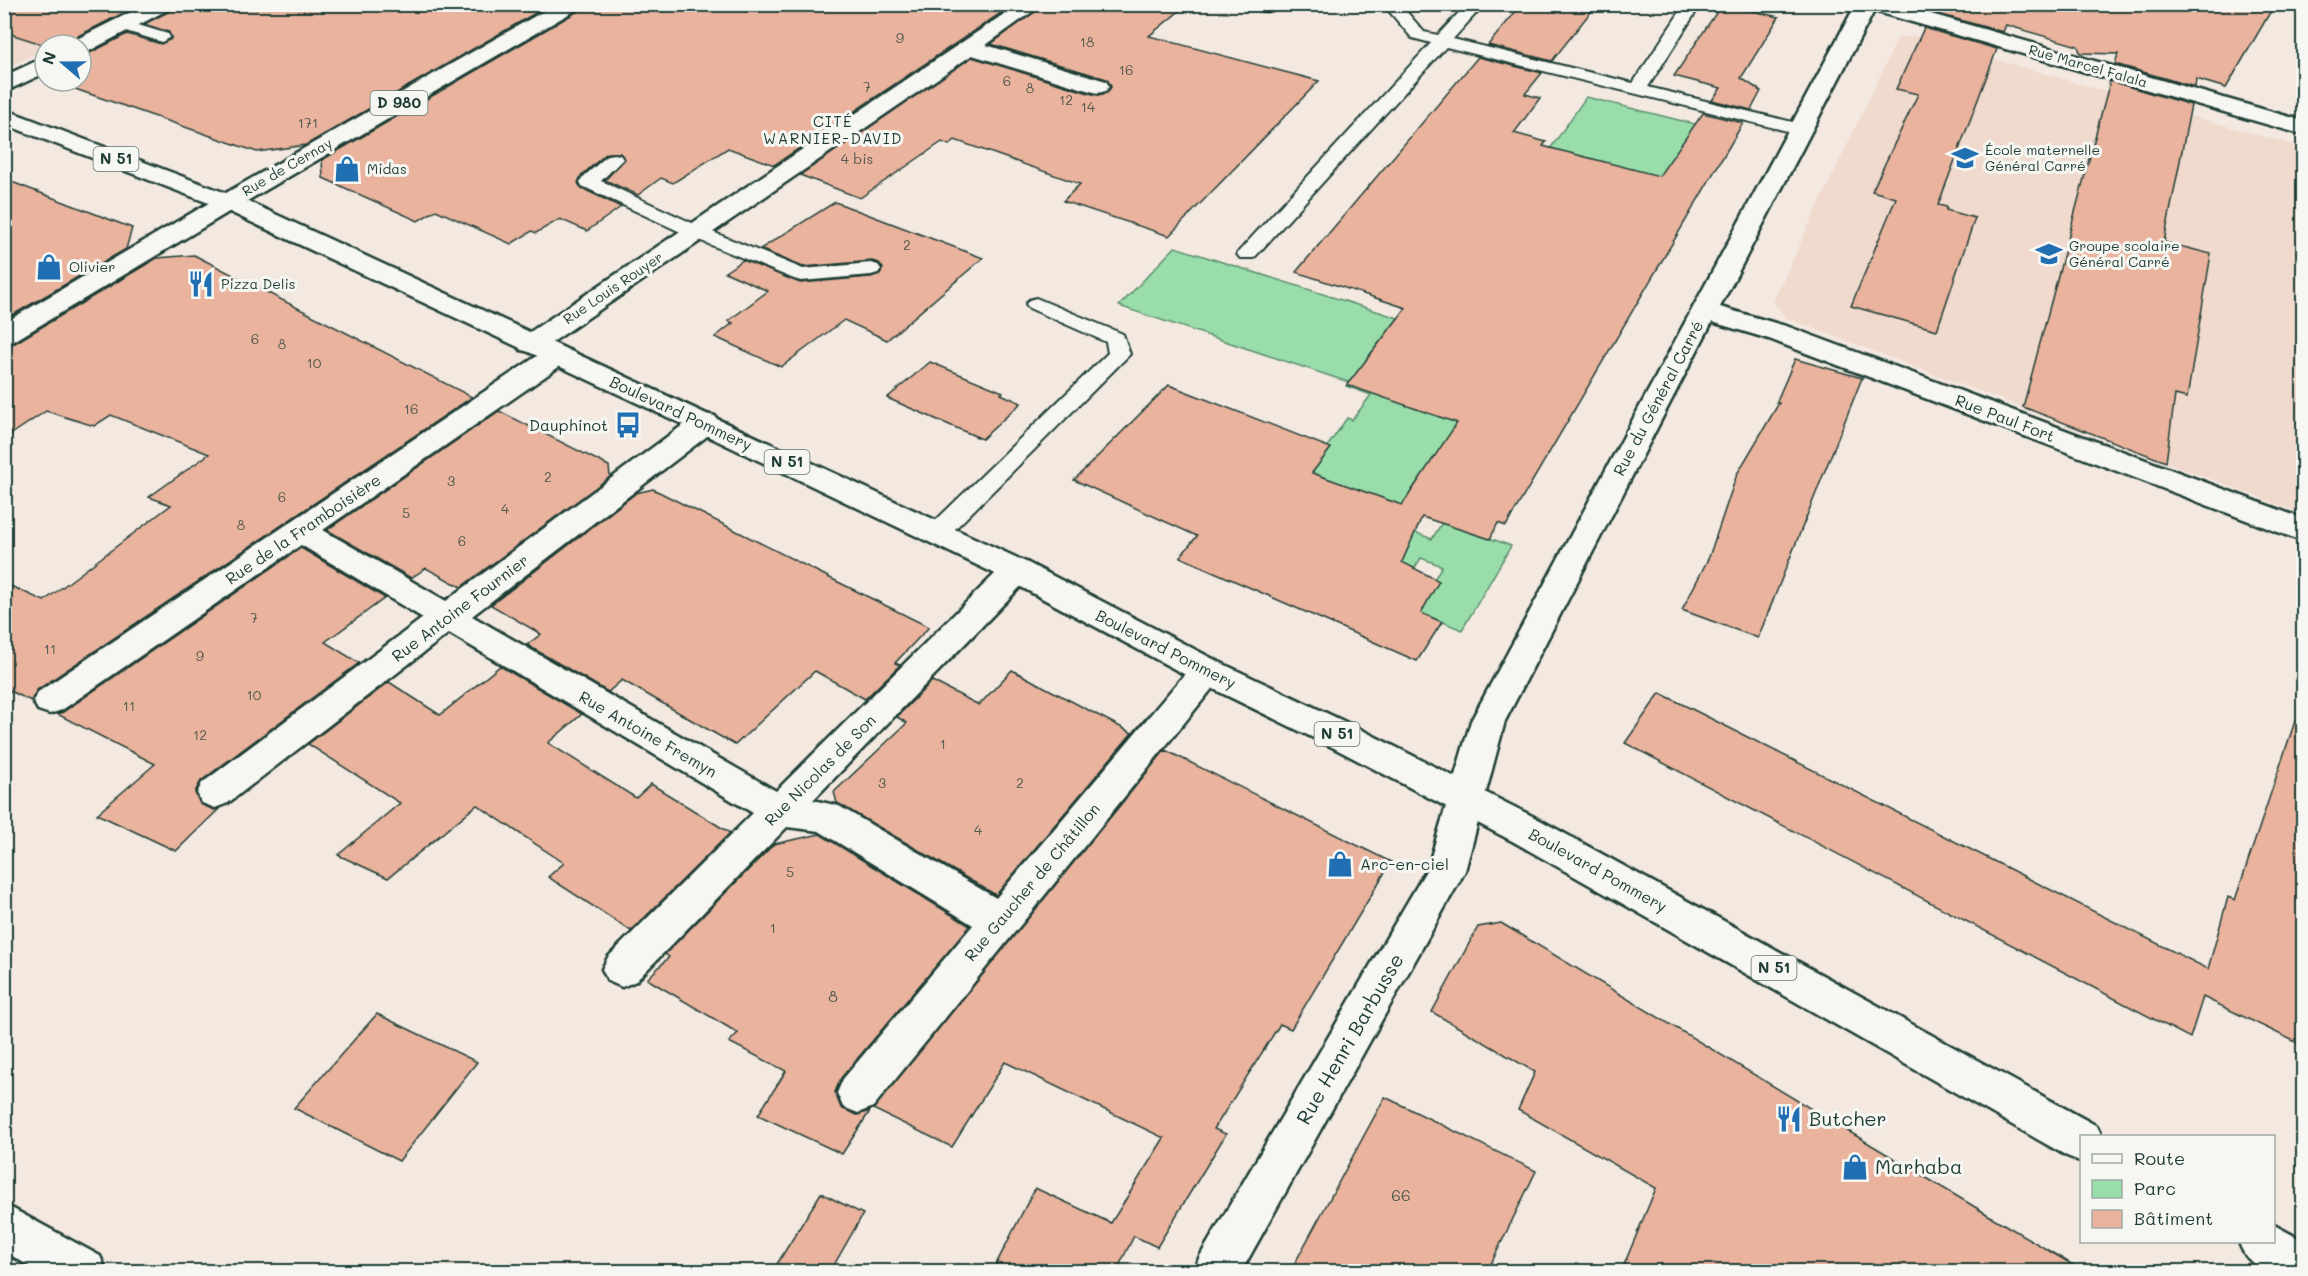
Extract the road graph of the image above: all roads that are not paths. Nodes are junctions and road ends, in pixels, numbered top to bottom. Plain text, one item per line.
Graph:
1 (164, 4) edge
2 (572, 4) edge
3 (1033, 4) edge
4 (1254, 4) edge
5 (1285, 4) edge
6 (1392, 4) edge
7 (1694, 4) edge
8 (1867, 4) edge
9 (1872, 4) edge
10 (1474, 6) edge
11 (122, 25) junction
12 (162, 37) dead end
13 (93, 40) edge
14 (1443, 41) junction
15 (969, 47) junction
16 (33, 70) edge
17 (4, 85) edge
18 (1098, 86) dead end
19 (1638, 89) junction
20 (4, 116) edge
21 (2304, 128) edge
22 (1799, 129) junction
23 (614, 159) dead end
24 (228, 202) junction
25 (696, 232) junction
26 (1247, 254) dead end
27 (871, 269) dead end
28 (1036, 304) dead end
29 (1705, 311) junction
30 (4, 335) edge
31 (543, 350) junction
32 (705, 423) junction
33 (300, 531) junction
34 (2304, 531) edge
35 (937, 533) junction
36 (1017, 571) junction
37 (448, 617) junction
38 (1207, 671) junction
39 (50, 701) dead end
40 (215, 793) dead end
41 (1465, 798) junction
42 (780, 810) junction
43 (1000, 921) junction
44 (622, 969) dead end
45 (858, 1093) dead end
46 (2080, 1140) edge
47 (4, 1226) edge
48 (2263, 1243) edge
49 (2304, 1266) edge
50 (84, 1272) edge
51 (1216, 1272) edge

1 - 11 street
2 - 24 street, Rue de Cernay / D 980
3 - 15 street, Rue Louis Rouyer
4 - 5 lane
6 - 14 lane
7 - 19 lane
8 - 22 street, Rue du Général Carré
9 - 21 street, Rue Marcel Falala
10 - 14 lane
11 - 12 lane
11 - 13 street
14 - 19 lane
14 - 26 lane
15 - 18 street
15 - 25 street, Rue Louis Rouyer
16 - 17 street
19 - 22 lane
20 - 24 street, N 51
22 - 29 street, Rue du Général Carré
23 - 25 lane
24 - 30 street, Rue de Cernay / D 980
24 - 31 street, Boulevard Pommery / N 51
25 - 27 lane
25 - 31 street, Rue Louis Rouyer
28 - 35 lane
29 - 34 street, Rue Paul Fort
29 - 41 street, Rue du Général Carré
31 - 32 street, Boulevard Pommery / N 51
31 - 33 street, Rue de la Framboisière
32 - 35 street, Boulevard Pommery / N 51
32 - 37 street, Rue Antoine Fournier
33 - 37 street, Rue Antoine Fremyn
33 - 39 street, Rue de la Framboisière
35 - 36 street, Boulevard Pommery / N 51
36 - 38 street, Boulevard Pommery / N 51
36 - 42 street, Rue Nicolas de Son
37 - 40 street, Rue Antoine Fournier
37 - 42 street, Rue Antoine Fremyn
38 - 41 street, Boulevard Pommery / N 51
38 - 43 street, Rue Gaucher de Châtillon
41 - 46 street, Boulevard Pommery / N 51
41 - 51 street, Rue Henri Barbusse
42 - 43 street, Rue Antoine Fremyn
42 - 44 street, Rue Nicolas de Son
43 - 45 street, Rue Gaucher de Châtillon
47 - 50 street
48 - 49 street

